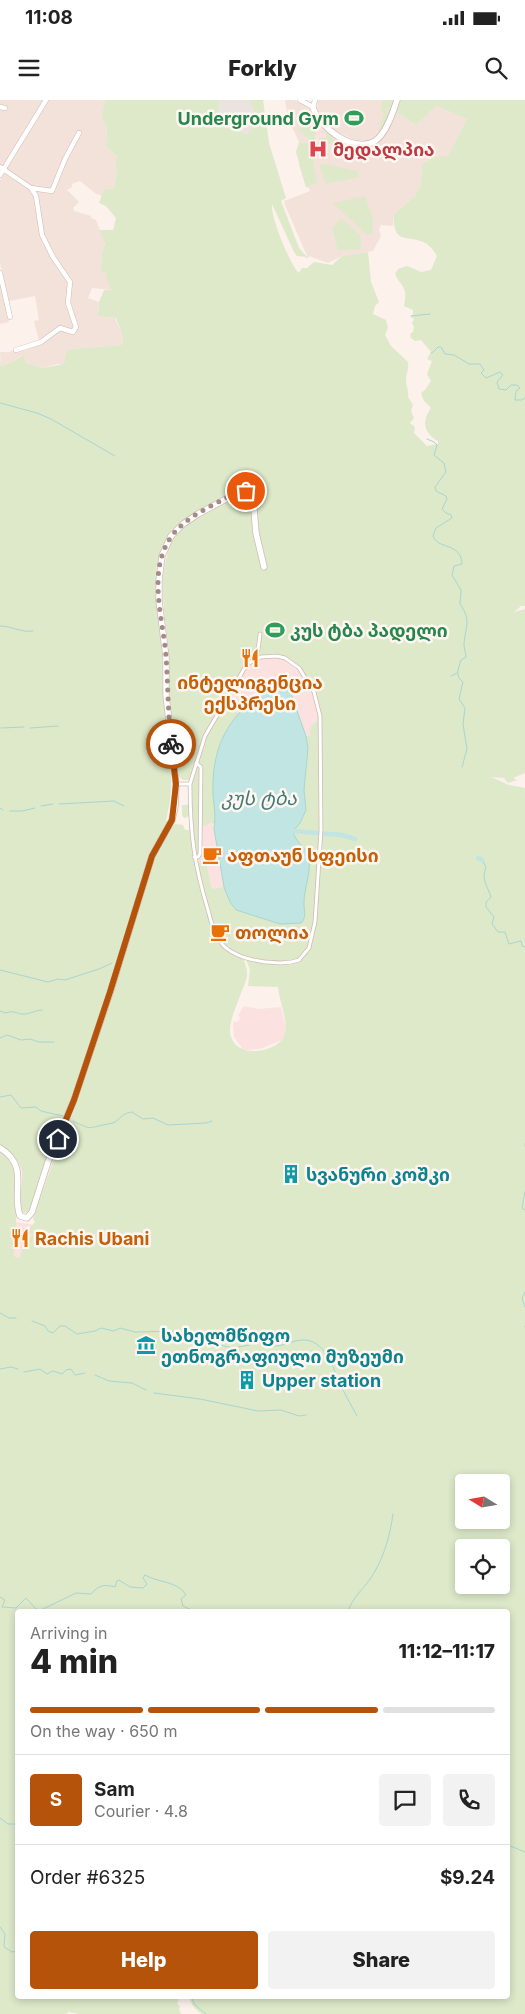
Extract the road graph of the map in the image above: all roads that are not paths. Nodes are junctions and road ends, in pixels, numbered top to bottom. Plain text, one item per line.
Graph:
1 (46, 100) edge
2 (300, 100) edge
3 (315, 100) edge
4 (397, 100) edge
5 (313, 107) junction
6 (79, 133) dead end
7 (2, 168) edge
8 (0, 175) edge
9 (32, 188) junction
10 (0, 273) edge
11 (10, 317) dead end
12 (16, 350) dead end
13 (264, 567) dead end
14 (260, 634) dead end
15 (251, 661) junction
16 (196, 763) junction
17 (176, 784) junction
18 (190, 784) junction
19 (190, 820) junction
20 (185, 821) dead end
21 (194, 857) junction
22 (0, 1148) edge

1 - 7 street
2 - 5 street
3 - 5 street
4 - 5 street
6 - 9 street
7 - 8 street
7 - 9 street
9 - 12 street
10 - 11 street
13 - 17 street
14 - 15 street
15 - 16 street
15 - 21 street
16 - 18 street
16 - 21 street
17 - 18 street
17 - 22 street
18 - 19 street
19 - 20 street
19 - 21 street

